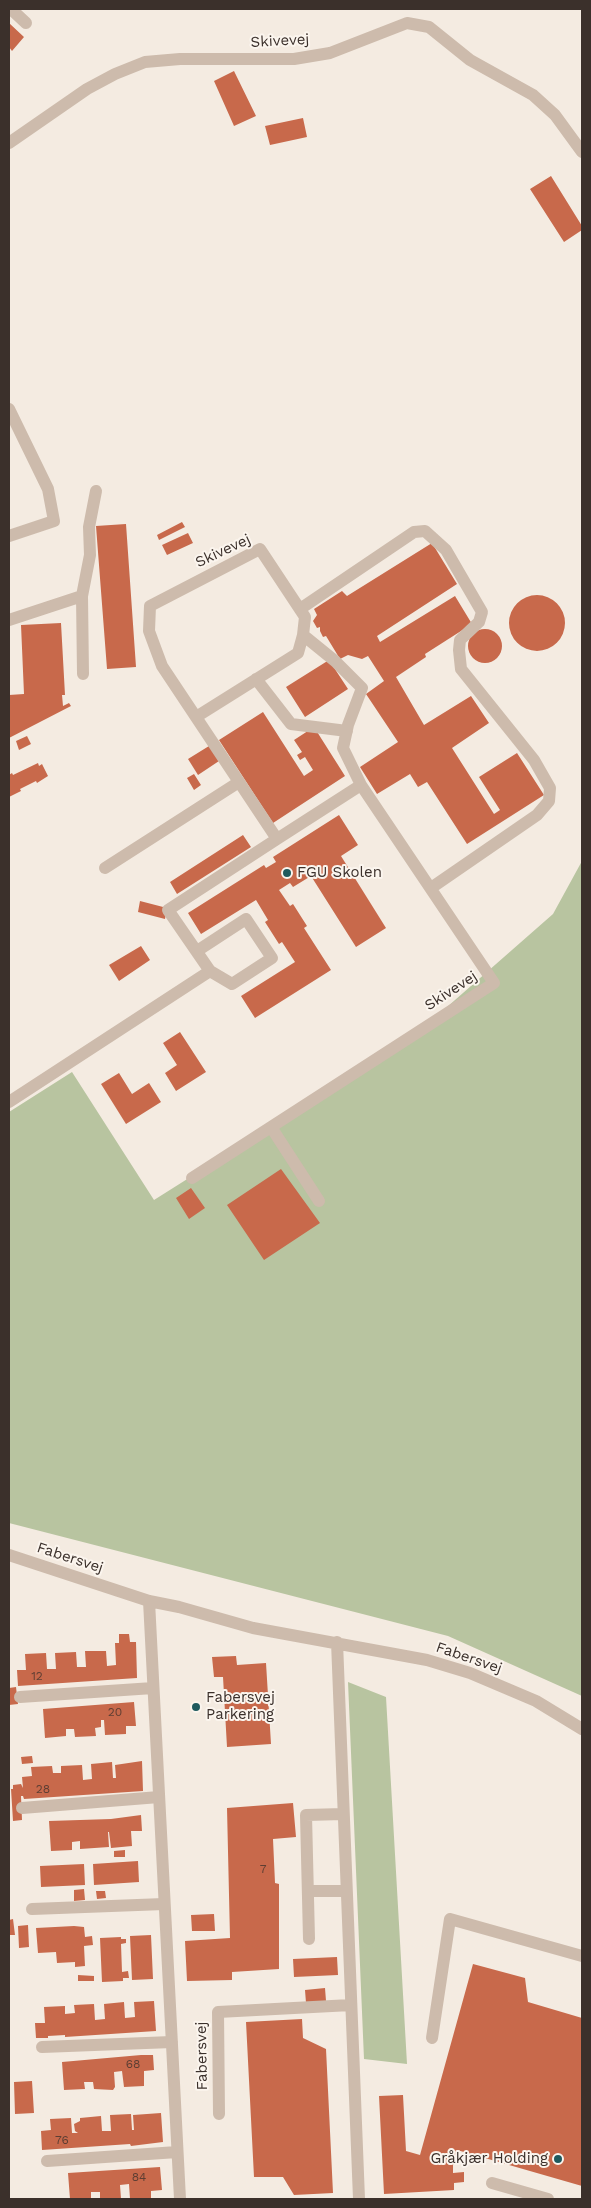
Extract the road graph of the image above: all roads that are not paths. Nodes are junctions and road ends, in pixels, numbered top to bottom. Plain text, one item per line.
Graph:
1 (11, 9) edge
2 (26, 23) dead end
3 (9, 143) edge
4 (582, 152) edge
5 (9, 409) edge
6 (96, 491) dead end
7 (9, 536) edge
8 (82, 596) junction
9 (300, 609) junction
10 (9, 620) edge
11 (303, 635) junction
12 (83, 674) dead end
13 (256, 679) junction
14 (196, 717) junction
15 (347, 731) junction
16 (239, 782) junction
17 (361, 785) junction
18 (277, 840) junction
19 (105, 868) dead end
20 (431, 888) junction
21 (197, 951) junction
22 (210, 971) junction
23 (9, 1102) edge
24 (271, 1127) junction
25 (192, 1178) dead end
26 (319, 1201) dead end
27 (9, 1555) edge
28 (149, 1601) junction
29 (337, 1642) junction
30 (154, 1688) junction
31 (20, 1697) dead end
32 (582, 1729) edge
33 (159, 1797) junction
34 (22, 1808) dead end
35 (343, 1814) junction
36 (308, 1891) junction
37 (346, 1891) junction
38 (164, 1904) junction
39 (32, 1909) dead end
40 (309, 1939) dead end
41 (582, 1956) edge
42 (351, 2005) junction
43 (432, 2038) dead end
44 (172, 2042) junction
45 (42, 2047) dead end
46 (219, 2114) dead end
47 (177, 2152) junction
48 (47, 2161) dead end
49 (492, 2183) dead end
50 (180, 2199) edge
51 (358, 2199) edge
52 (548, 2199) edge

1 - 2 street
3 - 4 street, Skivevej
5 - 7 street
6 - 8 street
8 - 10 street
8 - 12 street
9 - 11 street, Skivevej
9 - 14 street, Skivevej
9 - 20 street
11 - 13 street, Skivevej
11 - 15 street, Skivevej
13 - 14 street, Skivevej
13 - 15 street
14 - 16 street, Skivevej
15 - 17 street, Skivevej
16 - 18 street, Skivevej
16 - 19 street
17 - 18 street
17 - 20 street, Skivevej
18 - 21 street
20 - 24 street, Skivevej
21 - 22 street
21 - 22 street
22 - 23 street
24 - 25 street, Skivevej
24 - 26 street
27 - 28 street, Fabersvej
28 - 29 street, Fabersvej
28 - 30 street, Fabersvej
29 - 32 street, Fabersvej
29 - 35 street
30 - 31 street
30 - 33 street, Fabersvej
33 - 34 street
33 - 38 street, Fabersvej
35 - 36 street
35 - 37 street
36 - 37 street
36 - 40 street
37 - 42 street
38 - 39 street
38 - 44 street, Fabersvej
41 - 43 street
42 - 46 street, Fabersvej
42 - 51 street
44 - 45 street, Fabersvej
44 - 47 street, Fabersvej
47 - 48 street
47 - 50 street, Fabersvej
49 - 52 street

